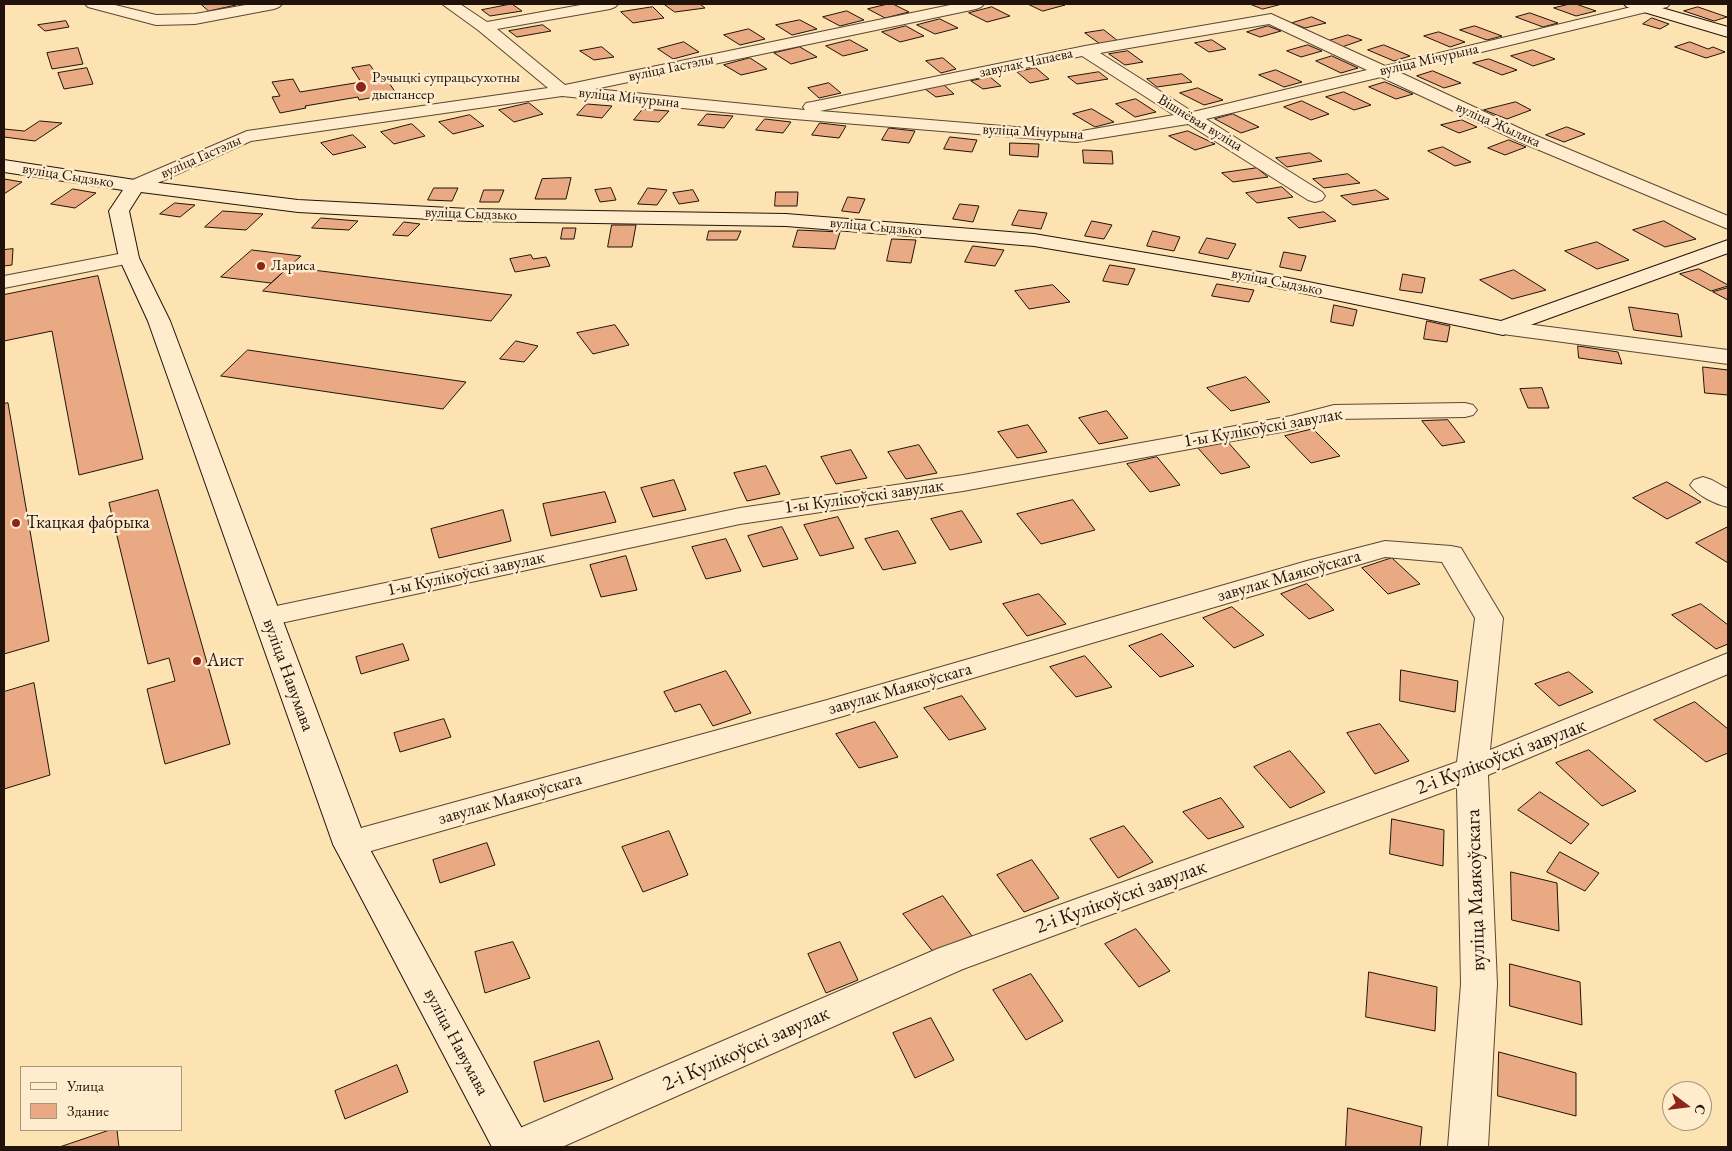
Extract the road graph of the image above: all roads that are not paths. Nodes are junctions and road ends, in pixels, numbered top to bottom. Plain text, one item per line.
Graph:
1 (93, 4) edge
2 (274, 4) edge
3 (450, 4) edge
4 (610, 4) edge
5 (976, 4) edge
6 (1662, 4) edge
7 (1638, 6) edge
8 (1271, 18) joint
9 (484, 27) junction
10 (1728, 32) edge
11 (1085, 51) junction
12 (1381, 71) junction
13 (562, 91) junction
14 (782, 113) junction
15 (1189, 118) junction
16 (4, 166) edge
17 (135, 186) junction
18 (1314, 196) dead end
19 (1728, 223) edge
20 (1728, 246) edge
21 (129, 258) junction
22 (4, 282) edge
23 (1503, 328) junction
24 (1728, 357) edge
25 (1465, 410) dead end
26 (1703, 485) dead end
27 (1728, 499) edge
28 (1451, 554) joint
29 (267, 617) junction
30 (1728, 663) edge
31 (1472, 769) junction
32 (350, 844) junction
33 (512, 1147) edge
34 (520, 1147) edge
35 (1468, 1147) edge

1 - 2 street
3 - 9 street, вуліца Мічурына
4 - 9 street
5 - 13 street, вуліца Гастэлы
6 - 7 street, вуліца Мічурына
7 - 10 street
7 - 12 street, вуліца Мічурына
8 - 11 street, завулак Чапаева
8 - 12 street, вуліца Жыляка
9 - 13 street, вуліца Мічурына
11 - 14 street, завулак Чапаева
11 - 15 street, Вішнёвая вуліца
12 - 15 street, вуліца Мічурына
12 - 19 street, вуліца Жыляка
13 - 14 street, вуліца Мічурына
13 - 17 street, вуліца Гастэлы
14 - 15 street, вуліца Мічурына
15 - 18 street, Вішнёвая вуліца
16 - 17 street, вуліца Сыдзько
17 - 21 street, вуліца Навумава
17 - 23 street, вуліца Сыдзько
20 - 23 street
21 - 22 street
21 - 29 street, вуліца Навумава
23 - 24 street, вуліца Сыдзько
25 - 29 street, 1-ы Кулікоўскі завулак
26 - 27 street
28 - 31 street, вуліца Маякоўскага
28 - 32 street, завулак Маякоўскага
29 - 32 street, вуліца Навумава
30 - 31 street, 2-і Кулікоўскі завулак
31 - 34 street, 2-і Кулікоўскі завулак
31 - 35 street, вуліца Маякоўскага
32 - 33 street, вуліца Навумава

